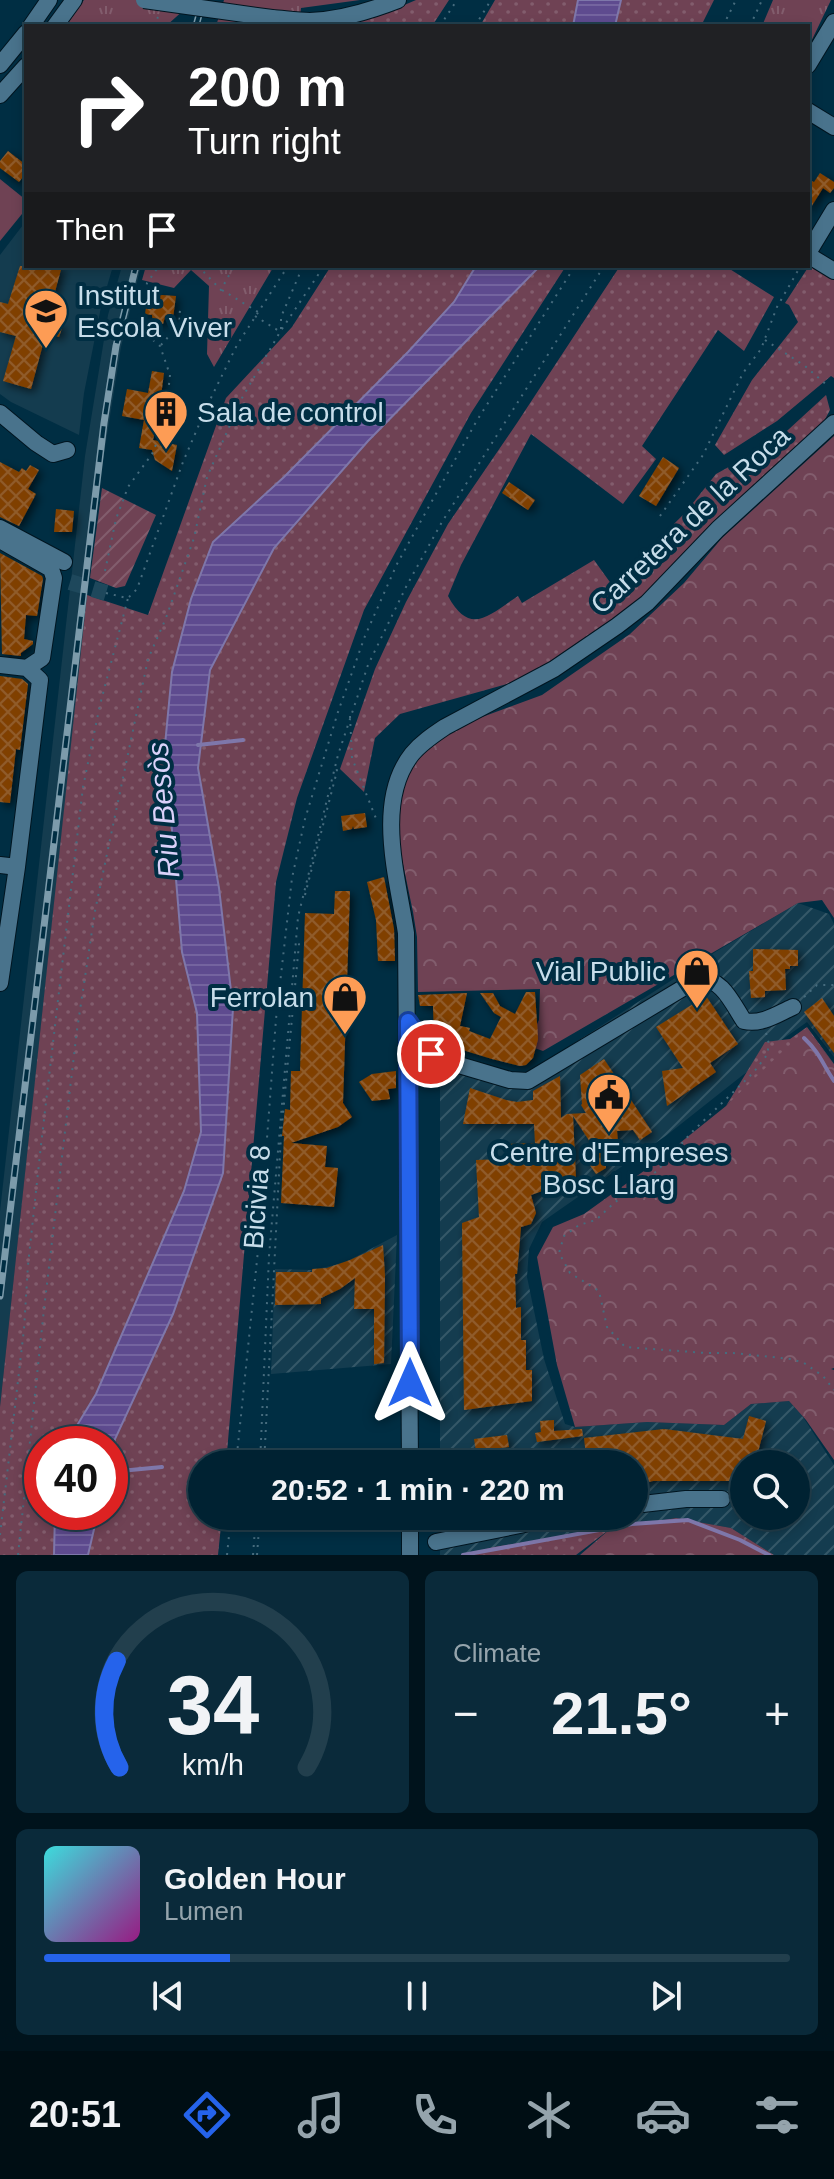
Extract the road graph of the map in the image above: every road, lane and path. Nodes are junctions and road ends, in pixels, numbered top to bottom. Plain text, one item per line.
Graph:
1 (49, 0) edge
2 (74, 0) edge
3 (144, 0) edge
4 (398, 0) edge
5 (457, 0) edge
6 (491, 0) edge
7 (736, 0) edge
8 (762, 0) edge
9 (834, 22) edge
10 (317, 23) edge
11 (32, 24) edge
12 (56, 24) edge
13 (441, 24) edge
14 (476, 24) edge
15 (724, 24) edge
16 (751, 24) edge
17 (24, 35) edge
18 (810, 62) edge
19 (0, 65) edge
20 (24, 68) edge
21 (0, 95) edge
22 (810, 112) edge
23 (834, 127) edge
24 (834, 210) edge
25 (810, 251) edge
26 (810, 255) edge
27 (158, 268) edge
28 (200, 268) edge
29 (233, 268) edge
30 (287, 268) edge
31 (302, 268) edge
32 (323, 268) edge
33 (574, 268) edge
34 (603, 268) edge
35 (800, 268) edge
36 (834, 271) edge
37 (221, 290) junction
38 (174, 311) dead end
39 (258, 312) junction
40 (255, 316) junction
41 (281, 331) junction
42 (764, 340) junction
43 (160, 346) junction
44 (828, 386) dead end
45 (0, 413) edge
46 (834, 423) edge
47 (67, 450) dead end
48 (660, 516) dead end
49 (0, 528) edge
50 (0, 540) edge
51 (105, 571) dead end
52 (59, 573) junction
53 (106, 593) tunnel mouth
54 (128, 598) junction
55 (0, 665) edge
56 (27, 668) junction
57 (350, 714) junction
58 (379, 828) dead end
59 (9, 866) edge
60 (0, 983) edge
61 (834, 985) edge
62 (793, 1007) joint
63 (408, 1021) junction
64 (760, 1021) junction
65 (834, 1390) edge
66 (237, 1450) edge
67 (262, 1450) edge
68 (410, 1450) edge
69 (722, 1499) dead end
70 (648, 1503) edge
71 (230, 1530) edge
72 (257, 1530) edge
73 (410, 1530) edge
74 (495, 1530) edge
75 (0, 1535) edge
76 (436, 1542) dead end
77 (18, 1555) edge
78 (227, 1555) edge
79 (255, 1555) edge
80 (410, 1555) edge

1 - 11 street
2 - 12 street
3 - 10 street, bridge
4 - 10 street
5 - 13 path
6 - 14 path
7 - 15 path
8 - 16 path
9 - 18 street
17 - 19 street
20 - 21 street
22 - 23 street
24 - 25 street
26 - 36 street
27 - 43 path
28 - 37 path
29 - 37 path
30 - 39 path
31 - 41 path
32 - 41 path
33 - 66 path
34 - 57 path
35 - 42 path
37 - 39 path
38 - 43 path
39 - 40 path
40 - 41 path
40 - 54 path
41 - 77 path
42 - 44 path
42 - 48 path
43 - 51 path
45 - 47 street
46 - 63 street, Carretera de la Roca
49 - 52 street
50 - 52 street
52 - 56 street
53 - 54 path
54 - 75 path
55 - 56 street
56 - 59 street
57 - 58 path
57 - 67 path
59 - 60 street
61 - 62 path
62 - 64 street
63 - 64 street
63 - 68 street, Carretera de la Roca
64 - 65 path
69 - 70 street
71 - 78 path
72 - 79 path
73 - 80 street
74 - 76 street

